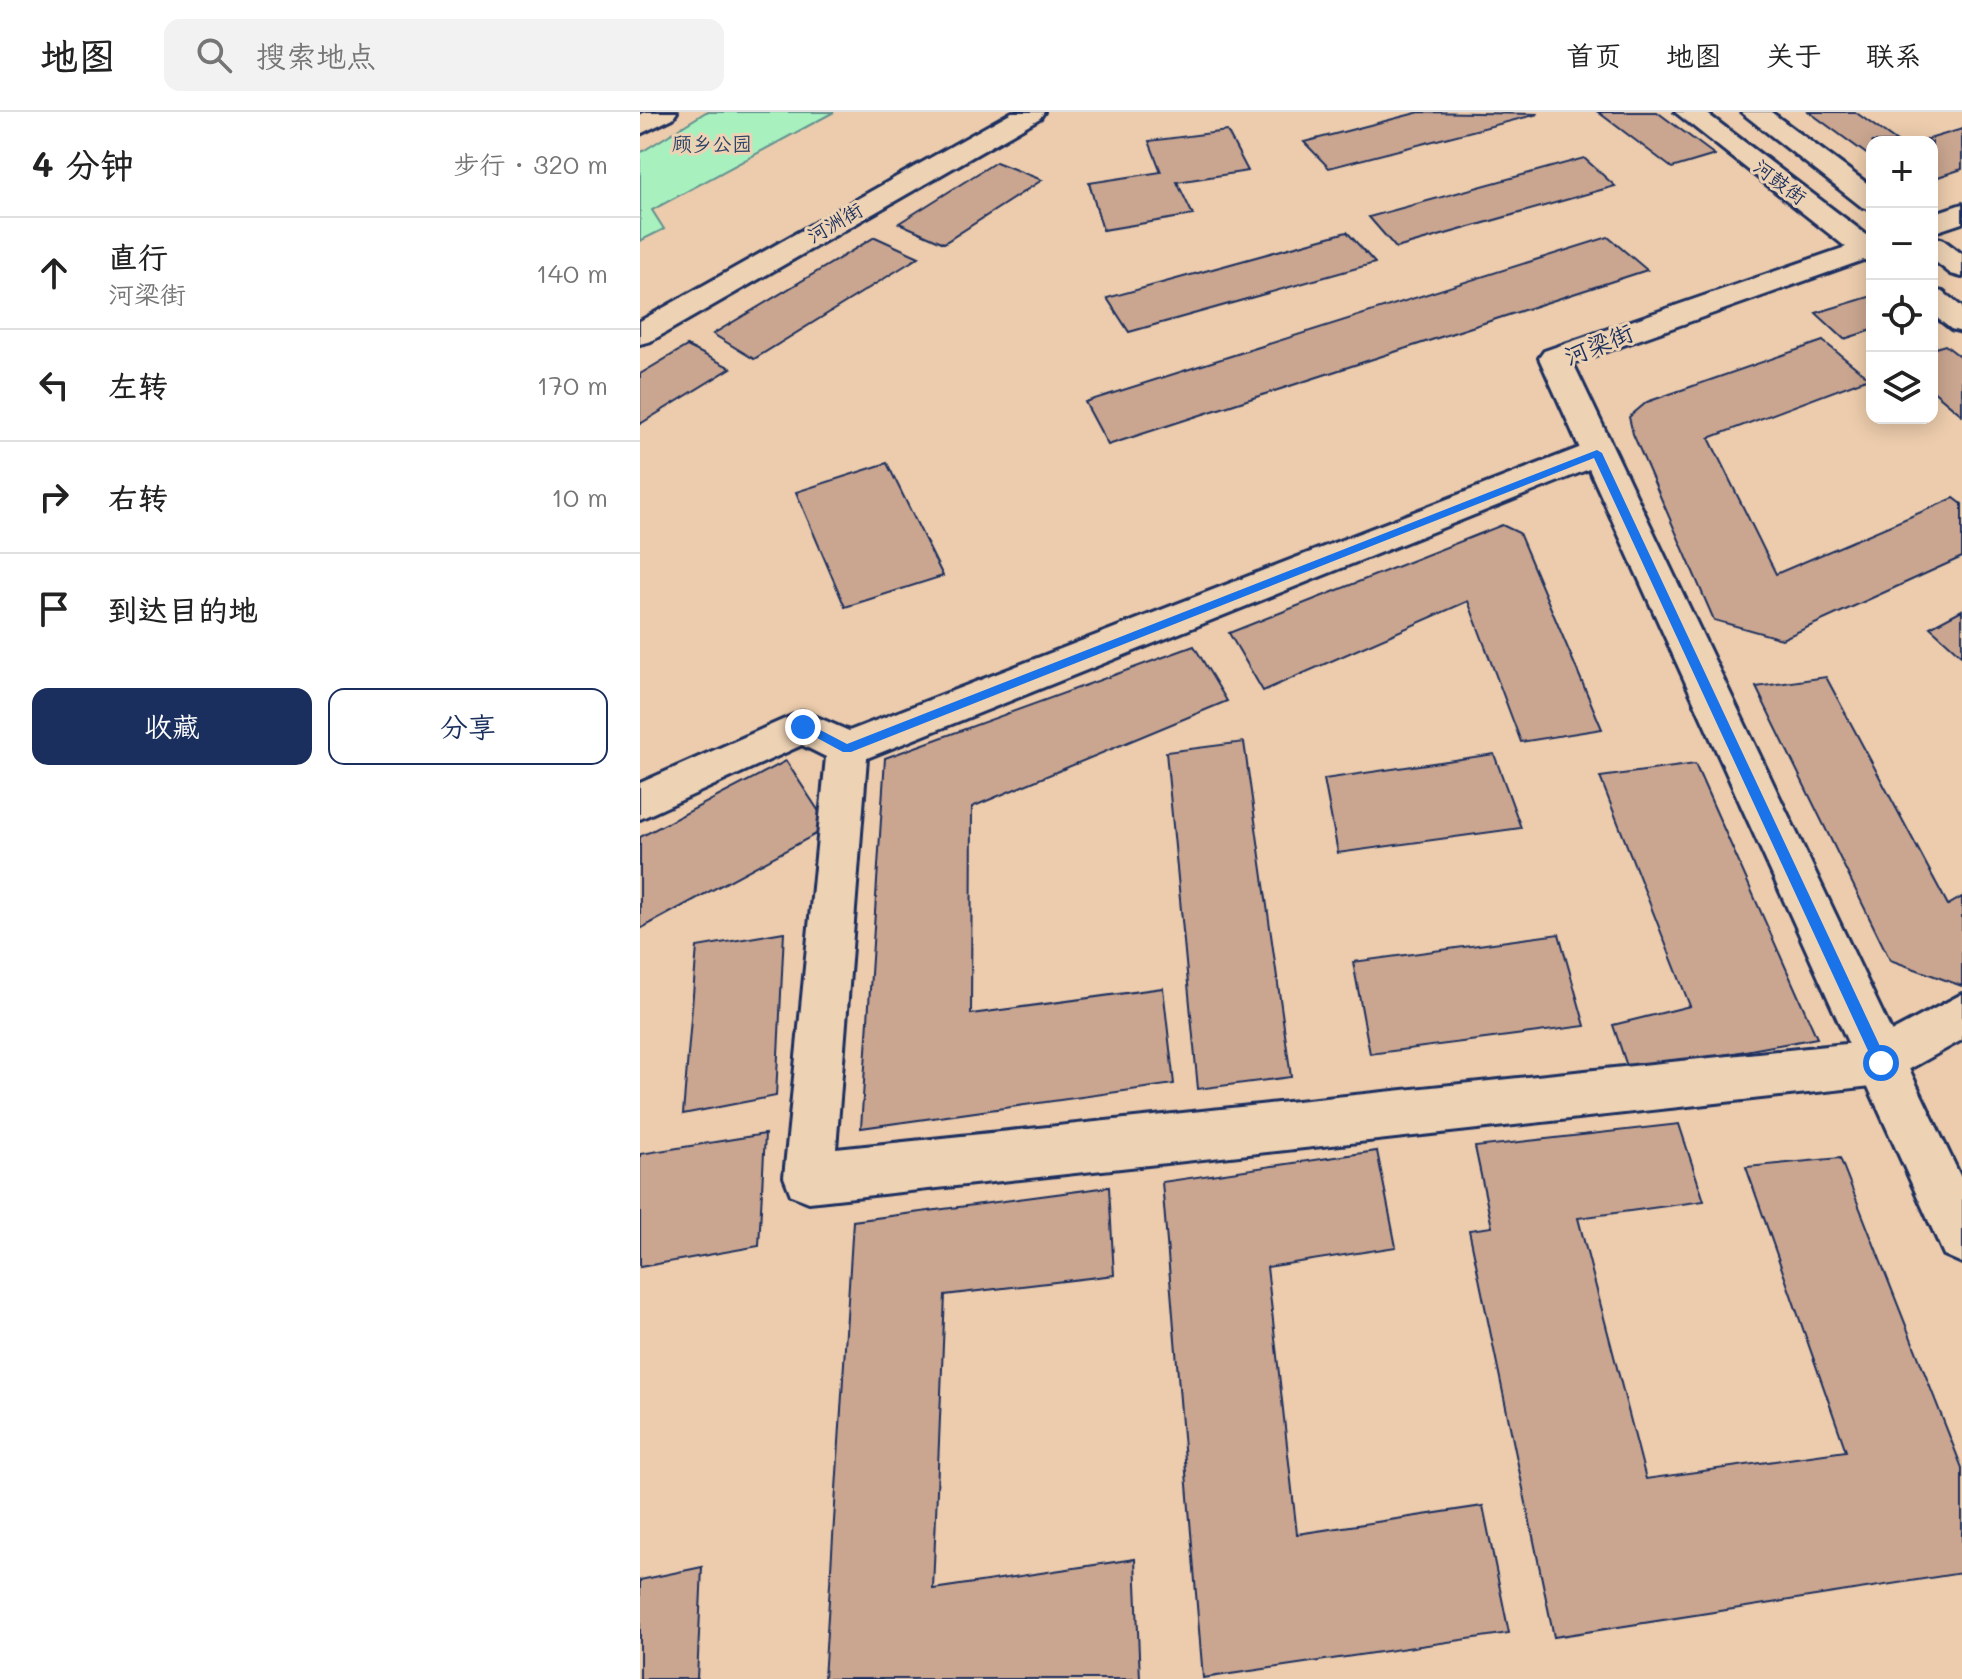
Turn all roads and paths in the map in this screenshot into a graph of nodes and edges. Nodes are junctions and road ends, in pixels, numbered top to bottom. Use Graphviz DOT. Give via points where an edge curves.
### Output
graph roads {
  1 [pos="664,112"];
  2 [pos="1031,112"];
  3 [pos="1688,112"];
  4 [pos="1725,112"];
  5 [pos="1754,112"];
  6 [pos="640,126"];
  7 [pos="1866,196"];
  8 [pos="1962,213"];
  9 [pos="1938,222"];
  10 [pos="1866,239"];
  11 [pos="1866,239"];
  12 [pos="1866,245"];
  13 [pos="1938,250"];
  14 [pos="1962,268"];
  15 [pos="1938,273"];
  16 [pos="1962,291"];
  17 [pos="1938,304"];
  18 [pos="1962,322"];
  19 [pos="640,334"];
  20 [pos="1597,453"];
  21 [pos="847,749"];
  22 [pos="640,802"];
  23 [pos="1962,1015"];
  24 [pos="1881,1063"];
  25 [pos="1962,1237"];
  1 -- 6 [label="main road"];
  2 -- 19 [label="main road, 河洲街"];
  3 -- 10 [label="main road, 河鼓街"];
  4 -- 11 [label="main road"];
  5 -- 7 [label="main road, 河鼓街"];
  8 -- 9 [label="main road"];
  12 -- 20 [label="main road, 河梁街" via="1555,358"];
  13 -- 14 [label="main road"];
  15 -- 16 [label="main road"];
  17 -- 18 [label="main road"];
  20 -- 21 [label="main road"];
  20 -- 24 [label="main road, 河梁街"];
  21 -- 22 [label="main road" via="803,727"];
  21 -- 24 [label="main road" via="809,1177"];
  23 -- 24 [label="main road"];
  24 -- 25 [label="main road, 河梁街"];
}
